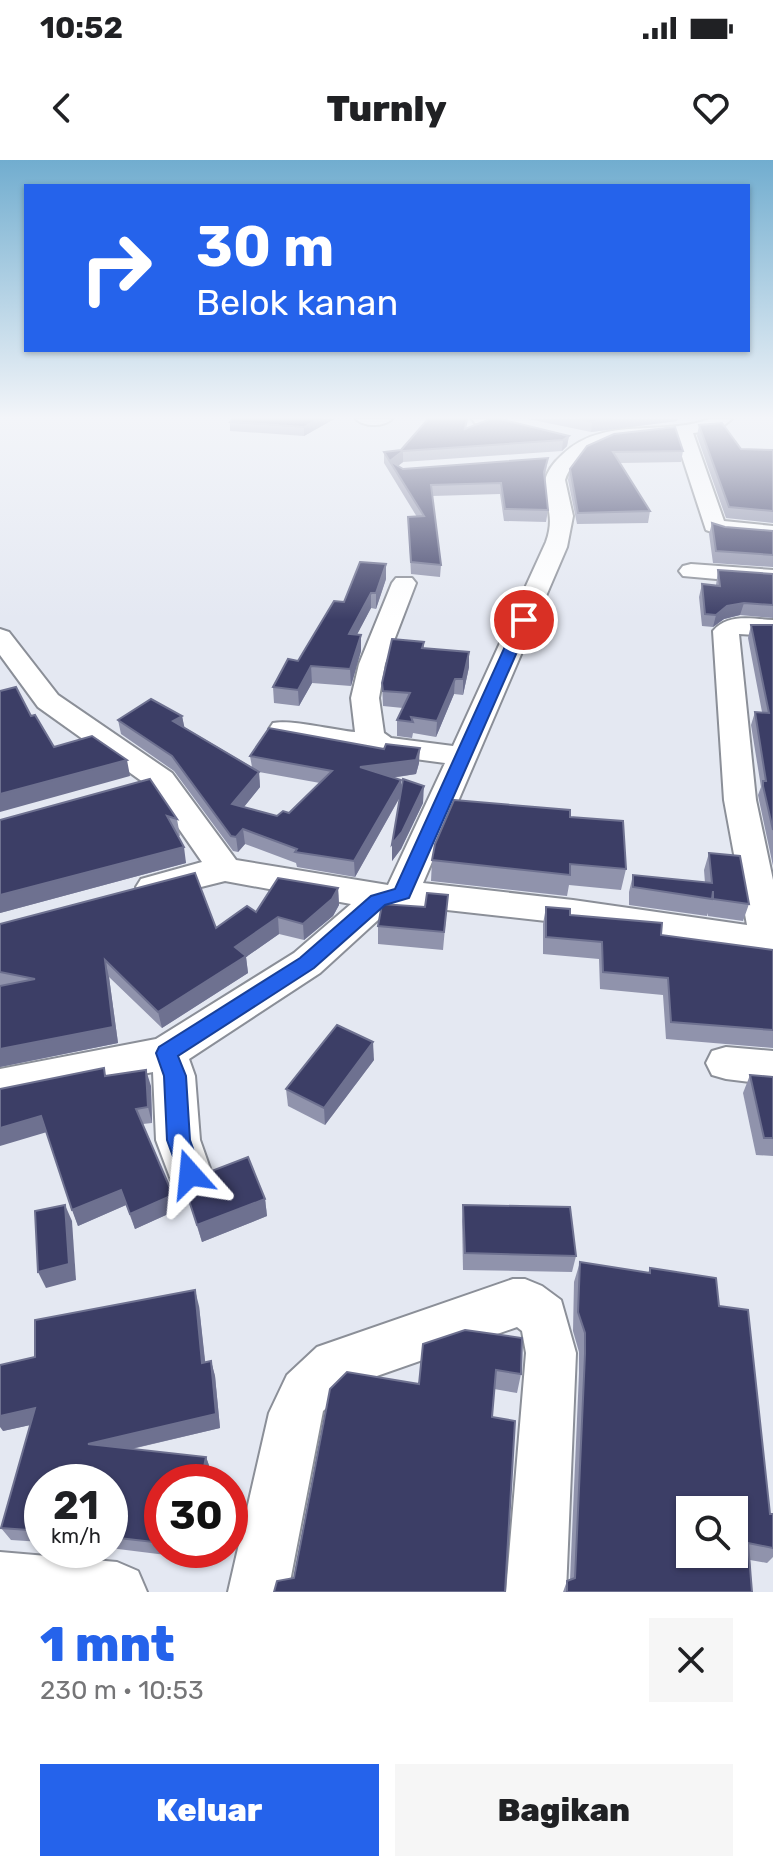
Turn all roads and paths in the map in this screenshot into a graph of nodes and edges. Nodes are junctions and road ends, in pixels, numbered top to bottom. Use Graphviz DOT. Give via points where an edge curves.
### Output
graph roads {
  1 [pos="556,486"];
  2 [pos="701,486"];
  3 [pos="773,533"];
  4 [pos="691,571"];
  5 [pos="773,577"];
  6 [pos="404,583"];
  7 [pos="773,628"];
  8 [pos="0,637"];
  9 [pos="283,729"];
  10 [pos="375,743"];
  11 [pos="462,756"];
  12 [pos="161,780"];
  13 [pos="119,792"];
  14 [pos="225,870"];
  15 [pos="392,895"];
  16 [pos="120,897"];
  17 [pos="770,941"];
  18 [pos="166,1053"];
  19 [pos="726,1063"];
  20 [pos="773,1068"];
  21 [pos="0,1086"];
  22 [pos="190,1174"];
  23 [pos="0,1581"];
  24 [pos="117,1592"];
  25 [pos="258,1592"];
  26 [pos="536,1592"];
  1 -- 11 [label="street" via="562,526"];
  2 -- 3 [label="street" via="714,525"];
  4 -- 5 [label="street"];
  6 -- 10 [label="street" via="372,664 365,698"];
  7 -- 17 [label="street" via="735,626 726,631 740,800"];
  8 -- 12 [label="street" via="48,701"];
  9 -- 10 [label="street"];
  10 -- 11 [label="street"];
  11 -- 15 [label="street"];
  12 -- 13 [label="street"];
  12 -- 14 [label="street"];
  14 -- 15 [label="street"];
  14 -- 16 [label="street"];
  15 -- 17 [label="street" via="573,912"];
  15 -- 18 [label="street" via="307,963"];
  18 -- 21 [label="street"];
  18 -- 22 [label="street" via="175,1076 178,1140"];
  19 -- 20 [label="street"];
  23 -- 24 [label="street"];
  25 -- 26 [label="street" via="295,1413 305,1393 335,1365 525,1303 544,1317 551,1353"];
}
